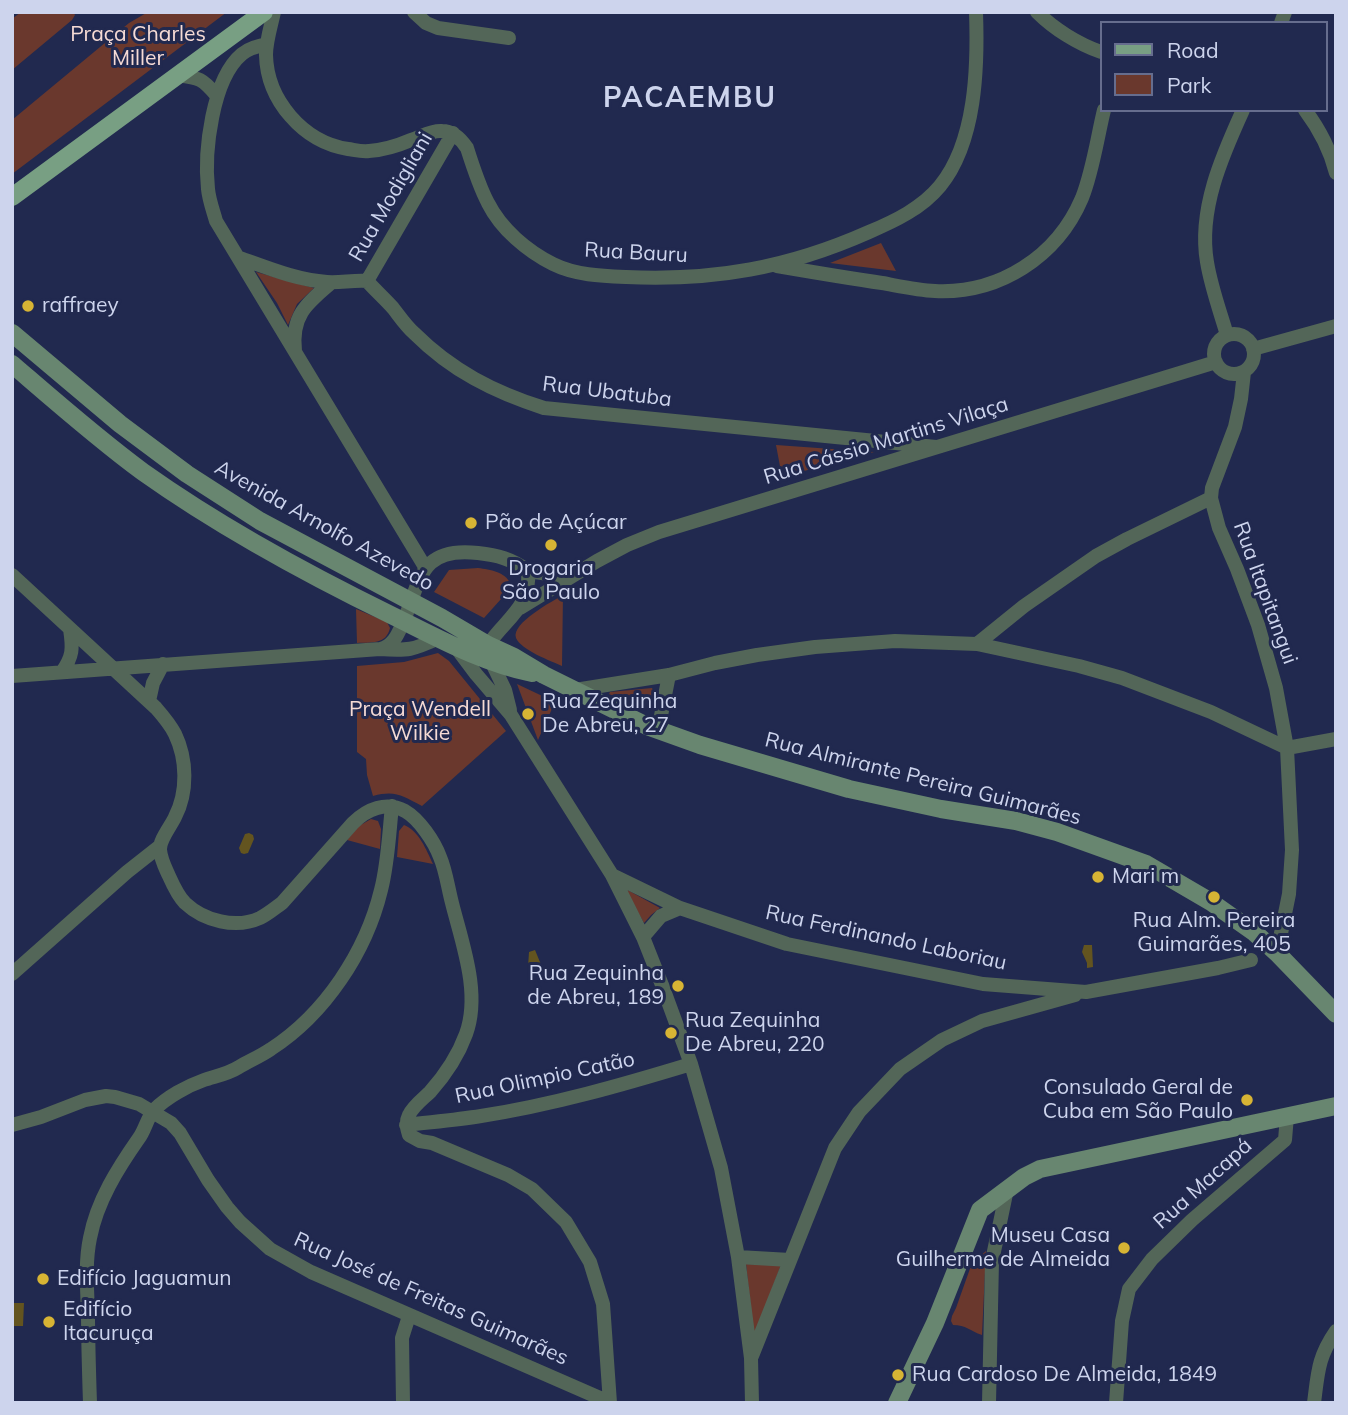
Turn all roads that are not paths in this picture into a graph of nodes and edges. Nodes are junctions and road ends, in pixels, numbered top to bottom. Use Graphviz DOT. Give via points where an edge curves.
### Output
graph roads {
  1 [pos="414,12"];
  2 [pos="976,12"];
  3 [pos="1037,12"];
  4 [pos="266,13"];
  5 [pos="509,38"];
  6 [pos="267,44"];
  7 [pos="1100,52"];
  8 [pos="177,75"];
  9 [pos="217,96"];
  10 [pos="1104,112"];
  11 [pos="1242,112"];
  12 [pos="1306,112"];
  13 [pos="453,133"];
  14 [pos="1336,173"];
  15 [pos="12,197"];
  16 [pos="240,258"];
  17 [pos="772,266"];
  18 [pos="366,281"];
  19 [pos="331,283"];
  20 [pos="1336,326"];
  21 [pos="12,333"];
  22 [pos="1227,335"];
  23 [pos="1253,349"];
  24 [pos="296,355"];
  25 [pos="1216,362"];
  26 [pos="12,364"];
  27 [pos="1244,372"];
  28 [pos="936,447"];
  29 [pos="1210,498"];
  30 [pos="425,567"];
  31 [pos="528,571"];
  32 [pos="576,574"];
  33 [pos="12,575"];
  34 [pos="412,602"];
  35 [pos="520,608"];
  36 [pos="403,621"];
  37 [pos="70,629"];
  38 [pos="439,638"];
  39 [pos="488,645"];
  40 [pos="977,645"];
  41 [pos="456,646"];
  42 [pos="380,649"];
  43 [pos="492,663"];
  44 [pos="163,664"];
  45 [pos="114,669"];
  46 [pos="62,672"];
  47 [pos="544,675"];
  48 [pos="669,675"];
  49 [pos="12,676"];
  50 [pos="575,690"];
  51 [pos="149,701"];
  52 [pos="511,715"];
  53 [pos="658,731"];
  54 [pos="1336,740"];
  55 [pos="1287,748"];
  56 [pos="392,806"];
  57 [pos="160,846"];
  58 [pos="611,875"];
  59 [pos="680,908"];
  60 [pos="643,937"];
  61 [pos="1278,953"];
  62 [pos="1251,960"];
  63 [pos="12,974"];
  64 [pos="1086,992"];
  65 [pos="1336,1014"];
  66 [pos="691,1064"];
  67 [pos="1336,1106"];
  68 [pos="153,1112"];
  69 [pos="1287,1116"];
  70 [pos="12,1125"];
  71 [pos="405,1125"];
  72 [pos="1007,1189"];
  73 [pos="738,1257"];
  74 [pos="790,1260"];
  75 [pos="409,1316"];
  76 [pos="1336,1331"];
  77 [pos="751,1358"];
  78 [pos="610,1402"];
  79 [pos="90,1403"];
  80 [pos="403,1403"];
  81 [pos="752,1403"];
  82 [pos="897,1403"];
  83 [pos="989,1403"];
  84 [pos="1116,1403"];
  85 [pos="1314,1403"];
  1 -- 5 [label="street" via="438,28"];
  2 -- 17 [label="street, Rua Bauru" via="975,79 967,130 941,186 887,224"];
  3 -- 7 [label="street" via="1066,35"];
  4 -- 6 [label="street"];
  4 -- 8 [label="main road"];
  6 -- 9 [label="street" via="236,60"];
  6 -- 13 [label="street" via="275,92 294,121 324,141 366,151 390,148 433,131"];
  8 -- 9 [label="street" via="198,78"];
  8 -- 15 [label="main road"];
  9 -- 16 [label="street" via="207,162 209,200 216,221"];
  10 -- 17 [label="street" via="1085,188 1071,220 1048,249 1009,276 978,288 935,291"];
  11 -- 22 [label="street" via="1215,178 1206,234 1206,259"];
  12 -- 14 [label="street" via="1321,132"];
  13 -- 17 [label="street, Rua Bauru" via="467,148 499,220 531,251 555,265 609,277 662,279"];
  13 -- 18 [label="street, Rua Modigliani"];
  16 -- 19 [label="street"];
  16 -- 24 [label="street"];
  18 -- 19 [label="street"];
  18 -- 28 [label="street, Rua Ubatuba" via="446,360 495,391 544,408"];
  19 -- 24 [label="street" via="302,311 295,327"];
  20 -- 23 [label="street"];
  21 -- 34 [label="main road, Avenida Arnolfo Azevedo" via="187,474 260,521"];
  22 -- 23 [label="street" via="1242,336"];
  22 -- 25 [label="street" via="1214,349"];
  23 -- 27 [label="street" via="1254,358"];
  24 -- 30 [label="street"];
  25 -- 27 [label="street" via="1230,374"];
  25 -- 28 [label="street, Rua Cássio Martins Vilaça"];
  26 -- 36 [label="main road" via="143,471 218,522"];
  27 -- 29 [label="street" via="1235,427"];
  28 -- 32 [label="street, Rua Cássio Martins Vilaça" via="659,532"];
  29 -- 40 [label="street" via="1096,556"];
  29 -- 55 [label="street, Rua Itapitangui" via="1258,625"];
  30 -- 31 [label="street" via="446,553 467,552 510,559"];
  30 -- 34 [label="street"];
  31 -- 32 [label="street"];
  31 -- 35 [label="street"];
  32 -- 35 [label="street, Rua Cássio Martins Vilaça"];
  33 -- 37 [label="street"];
  34 -- 36 [label="street"];
  34 -- 39 [label="main road, Avenida Arnolfo Azevedo"];
  35 -- 39 [label="street"];
  36 -- 38 [label="main road"];
  36 -- 42 [label="street" via="393,643"];
  37 -- 45 [label="street"];
  37 -- 46 [label="street" via="72,652"];
  38 -- 41 [label="main road"];
  38 -- 42 [label="street" via="415,649"];
  39 -- 43 [label="street"];
  39 -- 47 [label="main road, Rua Almirante Pereira Guimarães"];
  40 -- 48 [label="street" via="858,643 757,655"];
  40 -- 55 [label="street" via="1122,678"];
  41 -- 43 [label="main road"];
  41 -- 52 [label="street"];
  42 -- 44 [label="street"];
  43 -- 47 [label="main road, Rua Almirante Pereira Guimarães"];
  43 -- 52 [label="street"];
  44 -- 45 [label="street"];
  44 -- 51 [label="street"];
  45 -- 46 [label="street"];
  45 -- 51 [label="street"];
  46 -- 49 [label="street"];
  47 -- 50 [label="main road, Rua Almirante Pereira Guimarães"];
  48 -- 50 [label="street"];
  48 -- 53 [label="street"];
  50 -- 53 [label="main road, Rua Almirante Pereira Guimarães"];
  51 -- 57 [label="street" via="176,735 184,767 181,803"];
  52 -- 58 [label="street"];
  53 -- 61 [label="main road, Rua Almirante Pereira Guimarães" via="849,789 1016,821 1105,849 1146,864 1211,902"];
  54 -- 55 [label="street"];
  55 -- 61 [label="street, Rua Itapitangui" via="1291,872"];
  56 -- 57 [label="street" via="374,808 361,816 271,912 238,924 208,917 186,903 177,893"];
  56 -- 68 [label="street" via="381,891 361,945 342,978 303,1023 271,1049 229,1073 184,1089"];
  56 -- 71 [label="street" via="413,816 440,856 470,979 468,1031 449,1070 414,1107"];
  57 -- 63 [label="street"];
  58 -- 59 [label="street, Rua Ferdinando Laboriau"];
  58 -- 60 [label="street"];
  59 -- 60 [label="street" via="661,916"];
  59 -- 64 [label="street, Rua Ferdinando Laboriau" via="786,944 983,984"];
  60 -- 66 [label="street"];
  61 -- 65 [label="main road, Rua Almirante Pereira Guimarães"];
  62 -- 64 [label="street, Rua Ferdinando Laboriau"];
  64 -- 74 [label="street" via="982,1021 942,1040 900,1069 859,1112 835,1148"];
  66 -- 71 [label="street, Rua Olimpio Catão" via="615,1087 482,1116"];
  66 -- 73 [label="street" via="721,1168"];
  67 -- 69 [label="main road"];
  68 -- 70 [label="street, Rua José de Freitas Guimarães" via="106,1097"];
  68 -- 75 [label="street, Rua José de Freitas Guimarães" via="180,1133 227,1207 270,1249"];
  68 -- 79 [label="street" via="110,1184 90,1236 86,1265"];
  69 -- 72 [label="main road" via="1040,1169"];
  69 -- 84 [label="street, Rua Macapá" via="1284,1140 1192,1220 1129,1289"];
  71 -- 78 [label="street" via="409,1135 420,1141 532,1189 566,1222 590,1262 603,1304"];
  72 -- 82 [label="main road" via="980,1210"];
  72 -- 83 [label="street" via="992,1261"];
  73 -- 74 [label="street"];
  73 -- 77 [label="street"];
  74 -- 77 [label="street"];
  75 -- 78 [label="street, Rua José de Freitas Guimarães"];
  75 -- 80 [label="street" via="402,1338"];
  76 -- 85 [label="street" via="1319,1365"];
  77 -- 81 [label="street"];
}
